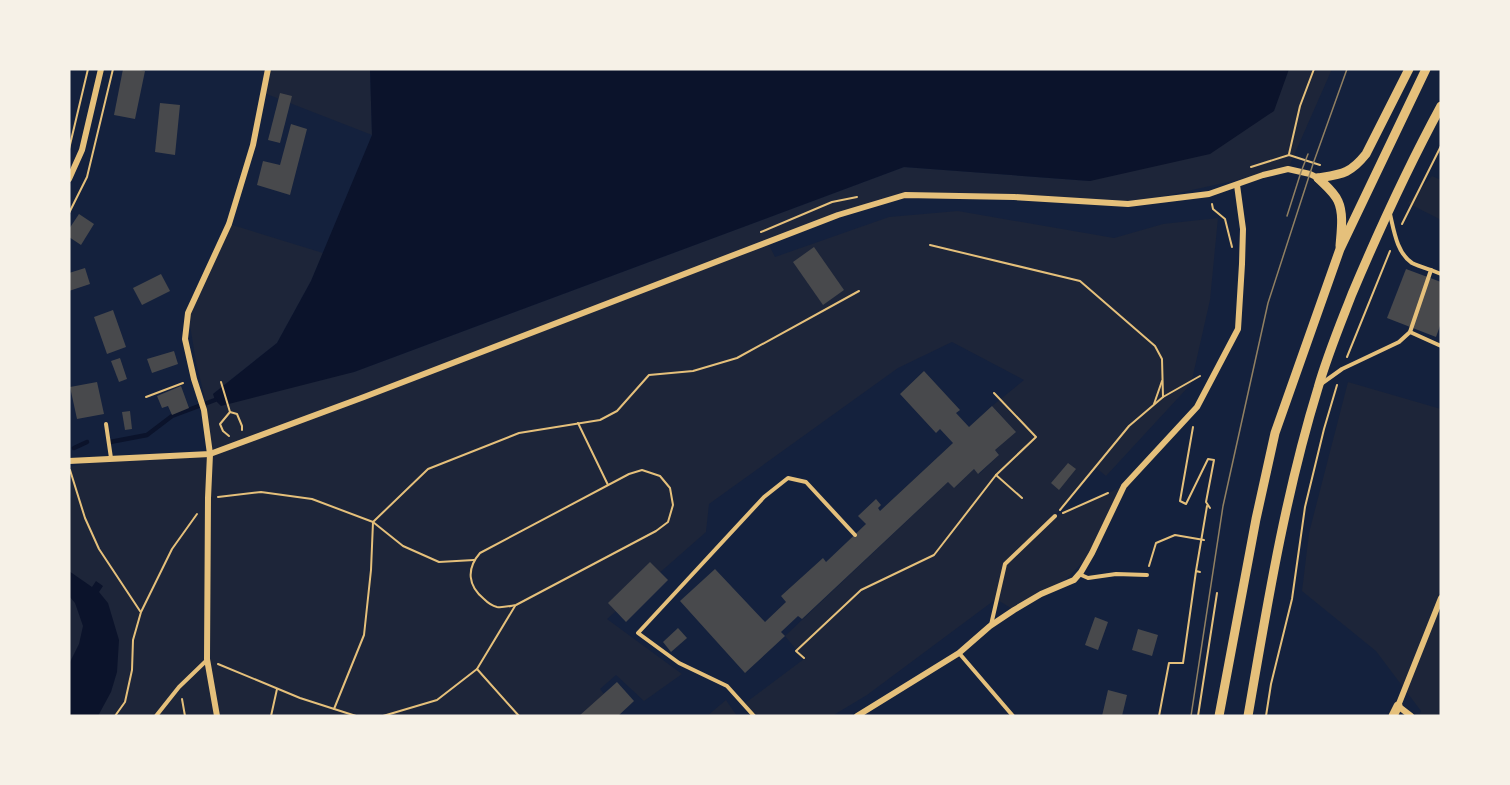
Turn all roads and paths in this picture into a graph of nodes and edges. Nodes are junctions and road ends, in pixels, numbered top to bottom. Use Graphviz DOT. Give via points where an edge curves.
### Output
graph roads {
  1 [pos="88,69"];
  2 [pos="101,69"];
  3 [pos="268,69"];
  4 [pos="1314,69"];
  5 [pos="1408,69"];
  6 [pos="1426,69"];
  7 [pos="1441,106"];
  8 [pos="1441,146"];
  9 [pos="69,148"];
  10 [pos="1289,155"];
  11 [pos="1321,165"];
  12 [pos="1250,167"];
  13 [pos="1288,169"];
  14 [pos="1318,178"];
  15 [pos="69,179"];
  16 [pos="1237,185"];
  17 [pos="1209,194"];
  18 [pos="866,195"];
  19 [pos="1389,209"];
  20 [pos="762,232"];
  21 [pos="1395,237"];
  22 [pos="930,245"];
  23 [pos="1340,249"];
  24 [pos="1233,253"];
  25 [pos="1431,270"];
  26 [pos="1441,274"];
  27 [pos="859,291"];
  28 [pos="1410,332"];
  29 [pos="1441,346"];
  30 [pos="1342,369"];
  31 [pos="1201,376"];
  32 [pos="194,379"];
  33 [pos="1163,379"];
  34 [pos="221,382"];
  35 [pos="1318,387"];
  36 [pos="994,393"];
  37 [pos="1163,397"];
  38 [pos="146,398"];
  39 [pos="1153,405"];
  40 [pos="230,412"];
  41 [pos="578,423"];
  42 [pos="106,424"];
  43 [pos="1193,428"];
  44 [pos="242,433"];
  45 [pos="234,440"];
  46 [pos="210,454"];
  47 [pos="111,458"];
  48 [pos="69,461"];
  49 [pos="69,468"];
  50 [pos="996,475"];
  51 [pos="608,485"];
  52 [pos="1124,486"];
  53 [pos="208,498"];
  54 [pos="1022,498"];
  55 [pos="1055,516"];
  56 [pos="373,522"];
  57 [pos="855,535"];
  58 [pos="1203,540"];
  59 [pos="474,560"];
  60 [pos="1079,574"];
  61 [pos="1147,575"];
  62 [pos="1216,593"];
  63 [pos="1441,598"];
  64 [pos="516,605"];
  65 [pos="141,612"];
  66 [pos="990,626"];
  67 [pos="959,653"];
  68 [pos="804,658"];
  69 [pos="207,659"];
  70 [pos="477,669"];
  71 [pos="179,687"];
  72 [pos="277,689"];
  73 [pos="1398,706"];
  74 [pos="334,709"];
  75 [pos="115,716"];
  76 [pos="156,716"];
  77 [pos="185,716"];
  78 [pos="217,716"];
  79 [pos="272,716"];
  80 [pos="356,716"];
  81 [pos="383,716"];
  82 [pos="519,716"];
  83 [pos="754,716"];
  84 [pos="857,716"];
  85 [pos="1013,716"];
  86 [pos="1159,716"];
  87 [pos="1196,716"];
  88 [pos="1219,716"];
  89 [pos="1248,716"];
  90 [pos="1266,716"];
  91 [pos="1393,716"];
  92 [pos="1411,716"];
  1 -- 9 [label="path"];
  2 -- 15 [label="street" via="82,150"];
  3 -- 32 [label="street" via="253,145 229,224 188,313 185,339"];
  4 -- 10 [label="path" via="1300,106"];
  5 -- 14 [label="street" via="1357,165 1345,173"];
  6 -- 23 [label="street"];
  7 -- 19 [label="street"];
  8 -- 21 [label="path"];
  10 -- 11 [label="path"];
  10 -- 12 [label="path"];
  10 -- 13 [label="path"];
  13 -- 14 [label="street"];
  13 -- 16 [label="street"];
  14 -- 23 [label="street" via="1338,200"];
  16 -- 17 [label="street"];
  16 -- 52 [label="street" via="1243,229 1238,328 1197,407"];
  17 -- 24 [label="path" via="1213,209 1225,219"];
  17 -- 46 [label="street" via="1128,204 905,195 838,215"];
  18 -- 20 [label="path" via="832,202"];
  19 -- 21 [label="lane"];
  19 -- 35 [label="street"];
  21 -- 25 [label="lane" via="1411,262"];
  21 -- 30 [label="path"];
  22 -- 33 [label="path" via="1080,281 1155,346 1162,359"];
  23 -- 88 [label="street" via="1275,433"];
  25 -- 26 [label="lane"];
  25 -- 28 [label="lane"];
  27 -- 41 [label="path" via="736,358 693,371 649,375 617,411 600,420"];
  28 -- 29 [label="lane"];
  28 -- 30 [label="lane" via="1399,342"];
  30 -- 35 [label="lane"];
  30 -- 90 [label="path" via="1305,507 1292,600"];
  31 -- 37 [label="path"];
  32 -- 38 [label="path"];
  32 -- 46 [label="street" via="204,410"];
  33 -- 37 [label="path"];
  33 -- 39 [label="path"];
  34 -- 40 [label="path"];
  35 -- 89 [label="street" via="1287,507"];
  36 -- 50 [label="path" via="1036,438"];
  37 -- 39 [label="path"];
  39 -- 55 [label="path" via="1129,426"];
  40 -- 44 [label="path" via="237,414"];
  40 -- 45 [label="path" via="220,424"];
  41 -- 51 [label="path"];
  41 -- 56 [label="path" via="519,433 429,469"];
  42 -- 47 [label="lane"];
  43 -- 58 [label="path" via="1180,501 1186,504 1208,459 1214,460"];
  46 -- 47 [label="street"];
  46 -- 53 [label="street"];
  47 -- 48 [label="street"];
  49 -- 65 [label="path" via="99,549"];
  50 -- 54 [label="path"];
  50 -- 68 [label="path" via="934,555 861,590 796,651"];
  51 -- 59 [label="path" via="480,553"];
  51 -- 64 [label="path" via="642,470 660,476 670,488 673,505 668,522"];
  52 -- 55 [label="path"];
  52 -- 60 [label="street"];
  53 -- 56 [label="path" via="261,492 312,499"];
  53 -- 65 [label="path" via="172,549"];
  53 -- 69 [label="street"];
  55 -- 66 [label="lane" via="1005,564"];
  56 -- 59 [label="path" via="403,546 440,562"];
  56 -- 74 [label="path" via="364,635"];
  57 -- 83 [label="lane" via="806,482 788,478 764,498 638,633 679,663 727,686"];
  58 -- 61 [label="path" via="1175,535 1156,543"];
  58 -- 86 [label="path" via="1183,663 1169,663"];
  59 -- 64 [label="path" via="470,574 474,590 497,607"];
  60 -- 61 [label="lane" via="1088,578"];
  60 -- 66 [label="street"];
  62 -- 87 [label="path"];
  63 -- 73 [label="street"];
  64 -- 70 [label="path"];
  65 -- 75 [label="path" via="125,702"];
  66 -- 67 [label="street"];
  67 -- 84 [label="street"];
  67 -- 85 [label="lane"];
  69 -- 71 [label="lane"];
  69 -- 72 [label="path"];
  69 -- 78 [label="street"];
  70 -- 81 [label="path" via="437,700"];
  70 -- 82 [label="path"];
  71 -- 76 [label="lane"];
  71 -- 77 [label="path"];
  72 -- 74 [label="path"];
  72 -- 79 [label="path"];
  73 -- 91 [label="street"];
  73 -- 92 [label="street"];
  74 -- 80 [label="path"];
}
